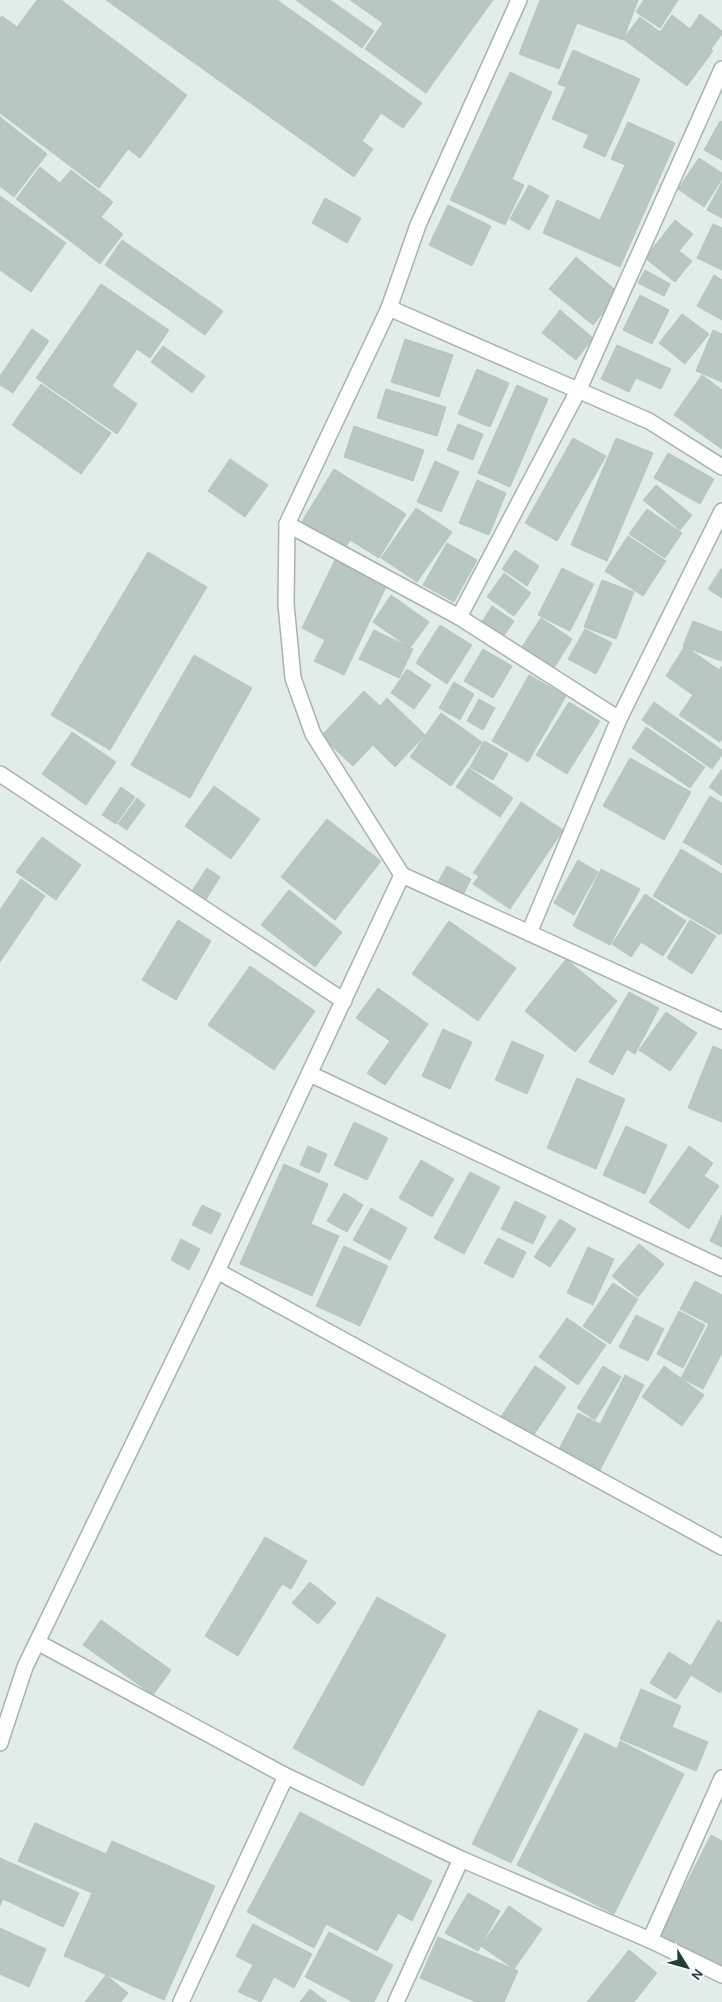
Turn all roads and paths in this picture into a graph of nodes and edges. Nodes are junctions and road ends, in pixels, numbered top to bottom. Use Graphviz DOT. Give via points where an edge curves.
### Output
graph roads {
  1 [pos="519,0"];
  2 [pos="722,69"];
  3 [pos="389,308"];
  4 [pos="579,389"];
  5 [pos="722,467"];
  6 [pos="722,511"];
  7 [pos="286,524"];
  8 [pos="459,618"];
  9 [pos="619,719"];
  10 [pos="0,774"];
  11 [pos="402,875"];
  12 [pos="530,932"];
  13 [pos="344,1001"];
  14 [pos="721,1019"];
  15 [pos="310,1074"];
  16 [pos="722,1268"];
  17 [pos="217,1271"];
  18 [pos="722,1546"];
  19 [pos="37,1642"];
  20 [pos="0,1743"];
  21 [pos="286,1776"];
  22 [pos="722,1778"];
  23 [pos="461,1859"];
  24 [pos="650,1940"];
  25 [pos="722,1975"];
  26 [pos="181,2002"];
  27 [pos="396,2002"];
  1 -- 3 [label="street" via="418,225"];
  2 -- 4 [label="street"];
  3 -- 4 [label="street"];
  3 -- 7 [label="street"];
  4 -- 5 [label="street" via="649,421"];
  4 -- 8 [label="street"];
  6 -- 9 [label="street"];
  7 -- 8 [label="street"];
  7 -- 11 [label="street" via="286,604 293,678 313,734"];
  8 -- 9 [label="street"];
  9 -- 12 [label="street"];
  10 -- 13 [label="street"];
  11 -- 12 [label="street"];
  11 -- 13 [label="street"];
  12 -- 14 [label="street"];
  13 -- 15 [label="street"];
  15 -- 16 [label="street"];
  15 -- 17 [label="street"];
  17 -- 18 [label="street"];
  17 -- 19 [label="street"];
  19 -- 20 [label="street" via="25,1667"];
  19 -- 21 [label="street"];
  21 -- 23 [label="street"];
  21 -- 26 [label="street"];
  22 -- 24 [label="street"];
  23 -- 24 [label="street"];
  23 -- 27 [label="street"];
  24 -- 25 [label="street"];
}
